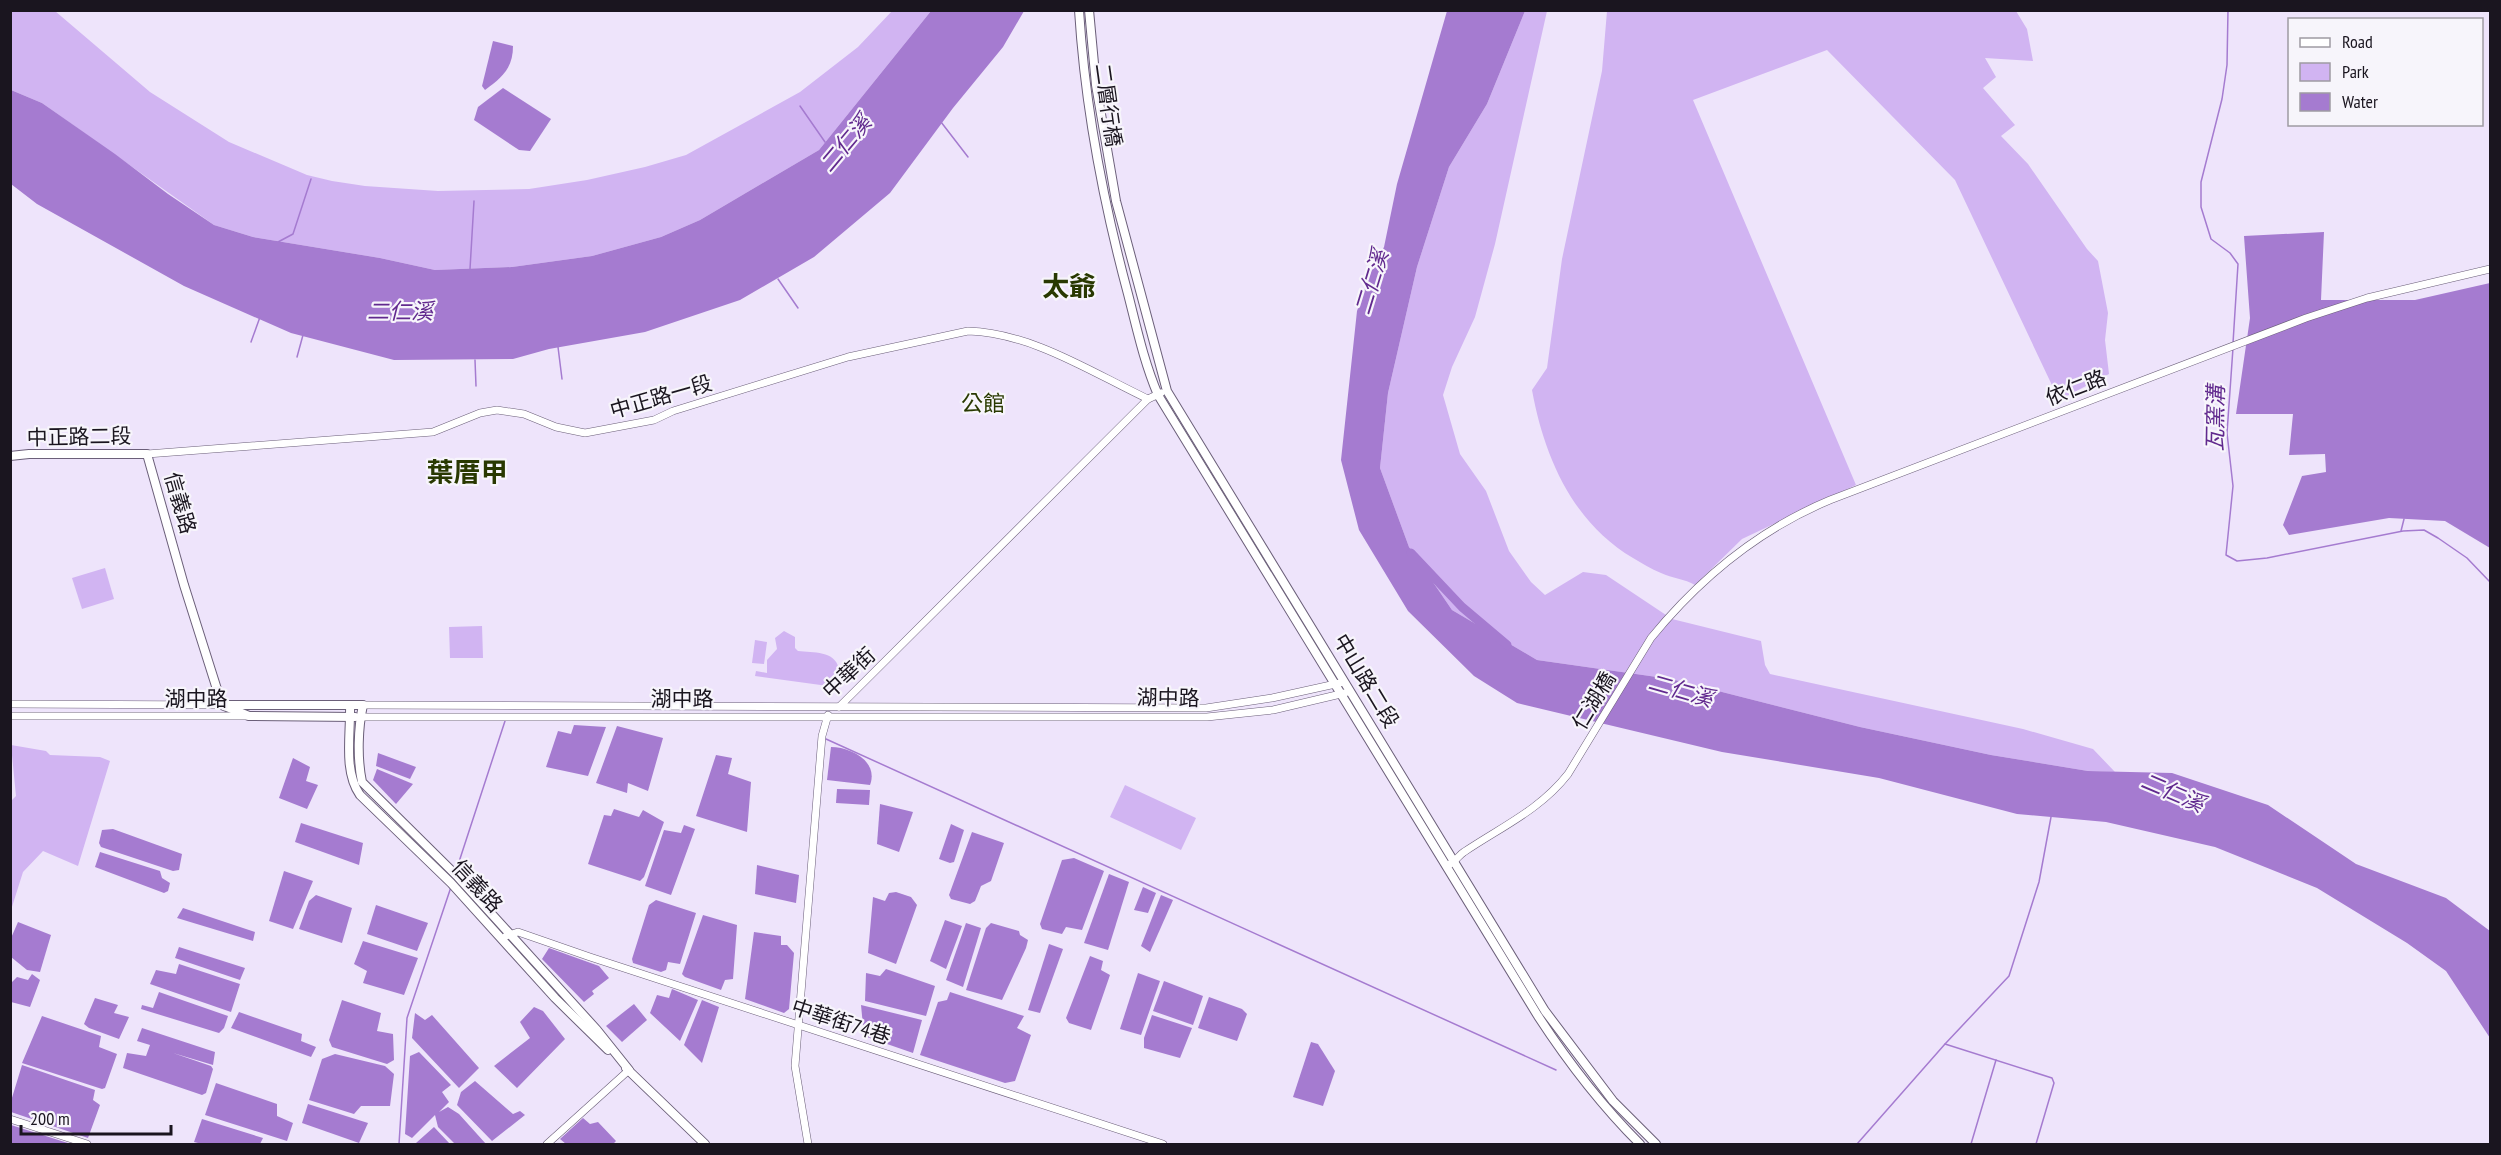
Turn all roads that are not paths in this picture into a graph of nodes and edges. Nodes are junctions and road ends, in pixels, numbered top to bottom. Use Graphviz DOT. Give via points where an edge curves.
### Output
graph roads {
  1 [pos="1079,10"];
  2 [pos="1089,10"];
  3 [pos="1116,201"];
  4 [pos="1106,205"];
  5 [pos="2490,269"];
  6 [pos="1167,391"];
  7 [pos="1158,395"];
  8 [pos="1148,399"];
  9 [pos="147,454"];
  10 [pos="10,456"];
  11 [pos="1696,588"];
  12 [pos="1345,681"];
  13 [pos="1336,685"];
  14 [pos="1350,691"];
  15 [pos="1341,695"];
  16 [pos="10,704"];
  17 [pos="222,705"];
  18 [pos="350,705"];
  19 [pos="363,705"];
  20 [pos="840,706"];
  21 [pos="10,716"];
  22 [pos="249,716"];
  23 [pos="826,716"];
  24 [pos="350,717"];
  25 [pos="360,717"];
  26 [pos="1455,861"];
  27 [pos="1446,867"];
  28 [pos="510,934"];
  29 [pos="501,939"];
  30 [pos="799,1026"];
  31 [pos="629,1070"];
  32 [pos="10,1119"];
  33 [pos="87,1144"];
  34 [pos="547,1144"];
  35 [pos="705,1144"];
  36 [pos="808,1144"];
  37 [pos="1163,1144"];
  38 [pos="1640,1144"];
  39 [pos="1656,1144"];
  1 -- 4 [label="main road, 二層行橋" via="1086,92"];
  2 -- 3 [label="main road, 二層行橋" via="1096,85"];
  3 -- 6 [label="main road, 中山路二段"];
  4 -- 7 [label="main road, 中山路二段" via="1136,330"];
  5 -- 11 [label="street, 依仁路" via="2343,305 1817,506 1758,538"];
  6 -- 7 [label="street"];
  6 -- 12 [label="main road, 中山路二段"];
  7 -- 8 [label="street"];
  7 -- 13 [label="main road, 中山路二段"];
  8 -- 9 [label="street, 中正路一段" via="1016,338 968,331 848,357 654,420 597,432 576,432 524,414 496,410 433,432"];
  8 -- 20 [label="street, 中華街"];
  9 -- 10 [label="main road, 中正路二段"];
  9 -- 17 [label="main road, 信義路"];
  11 -- 26 [label="street, 仁湖橋" via="1651,638 1568,774 1545,800"];
  12 -- 13 [label="street, 湖中路"];
  12 -- 14 [label="main road, 中山路二段"];
  13 -- 15 [label="main road, 中山路二段"];
  13 -- 20 [label="street, 湖中路" via="1206,708"];
  14 -- 15 [label="street, 湖中路"];
  14 -- 26 [label="main road, 中山路二段"];
  15 -- 23 [label="street, 湖中路" via="1274,710 1207,717"];
  15 -- 27 [label="main road, 中山路二段"];
  16 -- 17 [label="street, 湖中路"];
  17 -- 18 [label="main road, 湖中路"];
  17 -- 22 [label="main road"];
  18 -- 19 [label="main road, 湖中路"];
  18 -- 24 [label="main road, 信義路"];
  19 -- 20 [label="street, 湖中路"];
  19 -- 25 [label="main road"];
  20 -- 23 [label="street, 中華街"];
  21 -- 22 [label="street, 湖中路"];
  22 -- 24 [label="main road, 湖中路"];
  23 -- 25 [label="street, 湖中路"];
  23 -- 30 [label="street, 中華街"];
  24 -- 25 [label="main road, 湖中路"];
  24 -- 29 [label="main road, 信義路" via="351,773 356,789"];
  25 -- 28 [label="main road, 信義路" via="360,775 366,788 459,877"];
  26 -- 27 [label="street, 仁湖橋"];
  26 -- 39 [label="main road, 中山路二段" via="1572,1049 1613,1101"];
  27 -- 38 [label="main road, 中山路二段" via="1562,1051"];
  28 -- 29 [label="street"];
  28 -- 30 [label="street, 中華街74巷" via="518,932"];
  28 -- 31 [label="main road, 信義路"];
  29 -- 31 [label="main road, 信義路"];
  30 -- 36 [label="street, 中華街" via="796,1076"];
  30 -- 37 [label="street, 中華街74巷"];
  31 -- 34 [label="street"];
  31 -- 35 [label="main road, 信義路"];
  32 -- 33 [label="street"];
}
